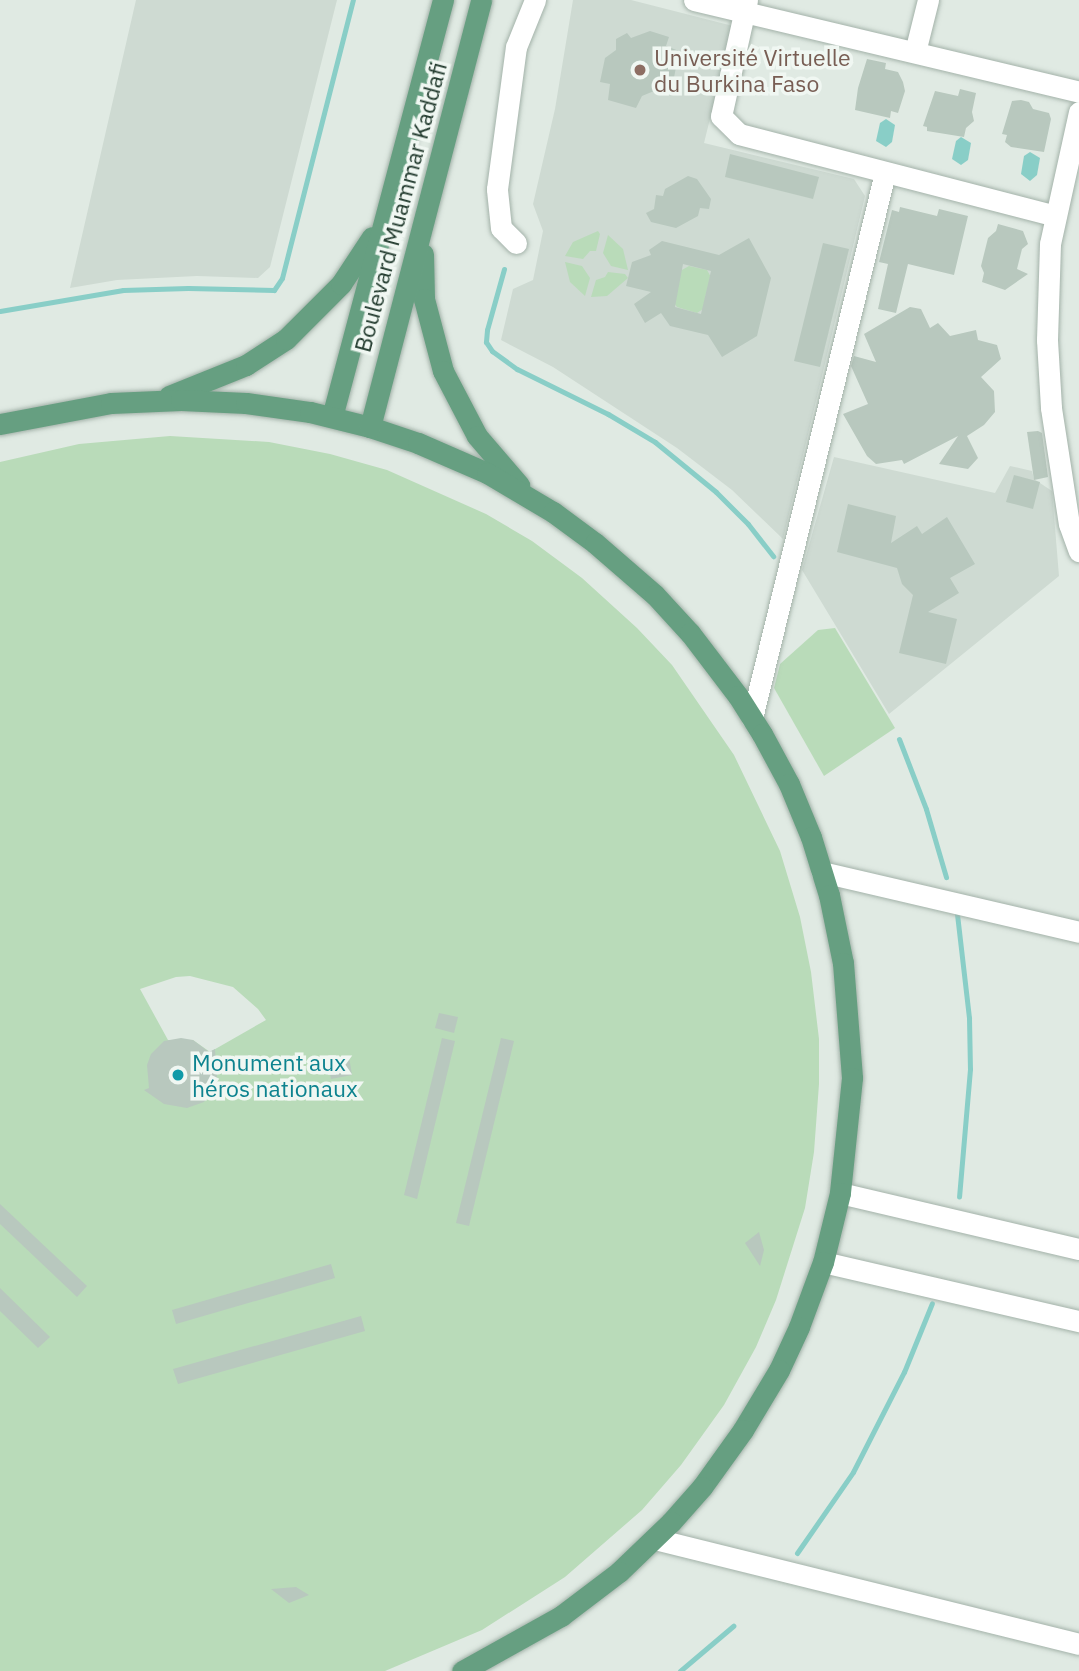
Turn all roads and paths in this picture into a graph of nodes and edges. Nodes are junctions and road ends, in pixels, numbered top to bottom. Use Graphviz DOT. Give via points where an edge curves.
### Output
graph roads {
  1 [pos="443,0"];
  2 [pos="481,0"];
  3 [pos="535,0"];
  4 [pos="694,0"];
  5 [pos="928,0"];
  6 [pos="746,5"];
  7 [pos="915,52"];
  8 [pos="1079,92"];
  9 [pos="1079,112"];
  10 [pos="885,173"];
  11 [pos="388,207"];
  12 [pos="426,210"];
  13 [pos="1056,216"];
  14 [pos="516,243"];
  15 [pos="160,400"];
  16 [pos="332,417"];
  17 [pos="0,425"];
  18 [pos="370,427"];
  19 [pos="530,498"];
  20 [pos="1079,551"];
  21 [pos="752,718"];
  22 [pos="822,872"];
  23 [pos="1079,932"];
  24 [pos="840,1193"];
  25 [pos="1079,1250"];
  26 [pos="823,1262"];
  27 [pos="1079,1321"];
  28 [pos="655,1539"];
  29 [pos="1079,1644"];
  30 [pos="462,1671"];
  1 -- 11 [label="main road, Boulevard Muammar Kaddafi"];
  2 -- 12 [label="main road, Boulevard Muammar Kaddafi"];
  3 -- 14 [label="street" via="516,47 496,189 501,228"];
  4 -- 6 [label="street"];
  5 -- 7 [label="street"];
  6 -- 7 [label="street"];
  6 -- 10 [label="street" via="721,116 725,123 748,138"];
  7 -- 8 [label="street"];
  9 -- 13 [label="street"];
  10 -- 13 [label="street"];
  10 -- 21 [label="street"];
  11 -- 15 [label="main road" via="358,262 286,339 246,365"];
  11 -- 16 [label="main road, Boulevard Muammar Kaddafi"];
  12 -- 18 [label="main road, Boulevard Muammar Kaddafi"];
  12 -- 19 [label="main road" via="424,299 438,358 477,436"];
  13 -- 20 [label="street" via="1048,296 1051,408 1069,524"];
  15 -- 16 [label="main road" via="246,403"];
  15 -- 17 [label="main road" via="88,406"];
  16 -- 18 [label="main road"];
  18 -- 19 [label="main road" via="452,457"];
  19 -- 21 [label="main road" via="595,543 654,595 707,654"];
  21 -- 22 [label="main road" via="789,784"];
  22 -- 23 [label="street"];
  22 -- 24 [label="main road" via="839,940 851,1032 851,1101"];
  24 -- 25 [label="street"];
  24 -- 26 [label="main road"];
  26 -- 27 [label="street"];
  26 -- 28 [label="main road" via="799,1328 756,1411 702,1487"];
  28 -- 29 [label="street"];
  28 -- 30 [label="main road" via="561,1616"];
}
